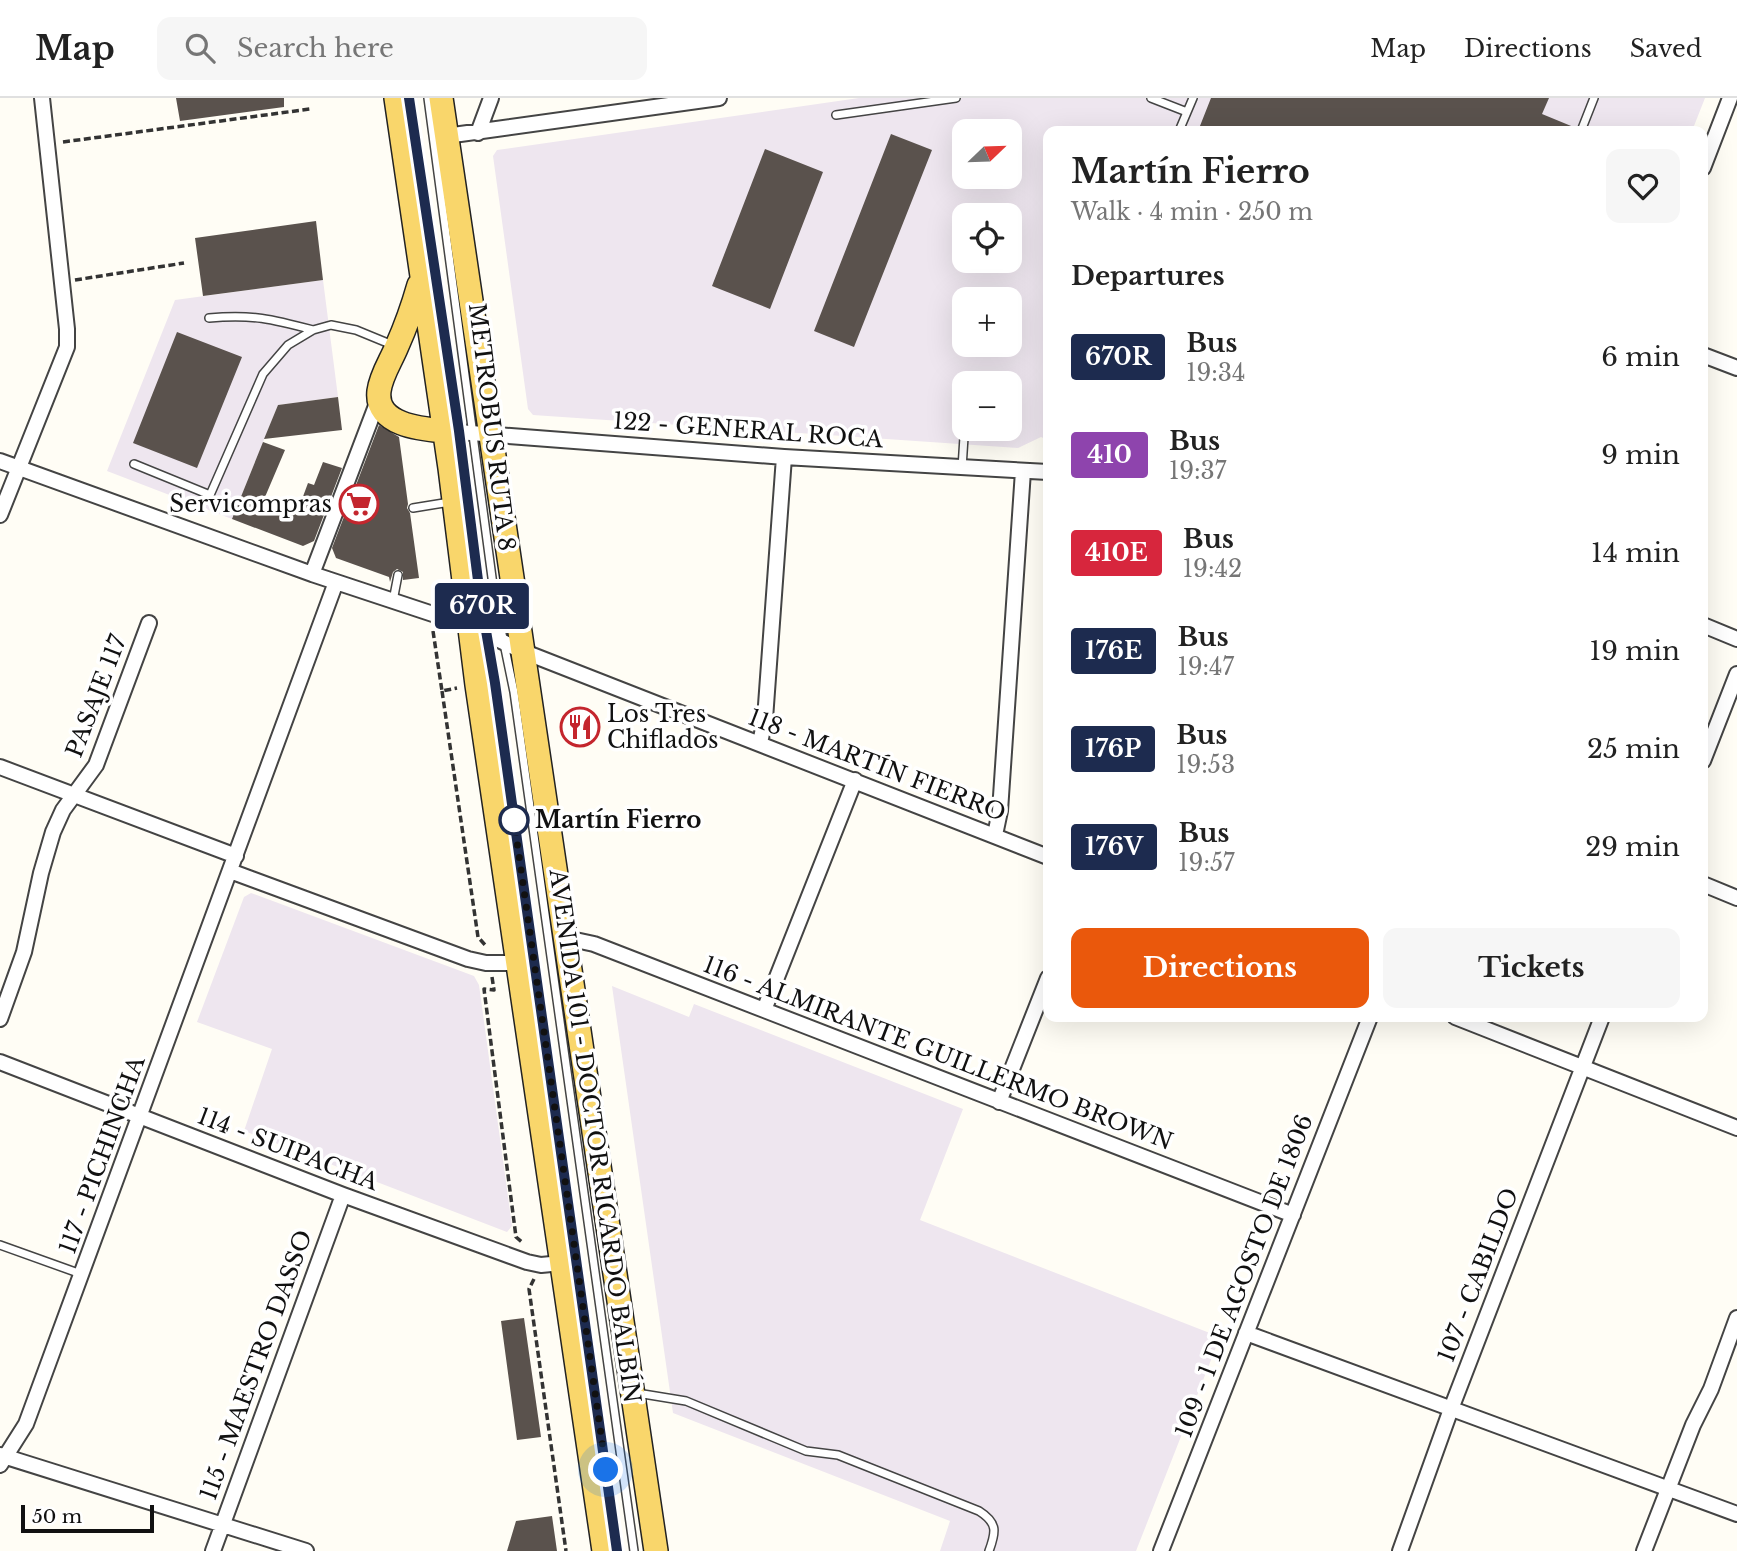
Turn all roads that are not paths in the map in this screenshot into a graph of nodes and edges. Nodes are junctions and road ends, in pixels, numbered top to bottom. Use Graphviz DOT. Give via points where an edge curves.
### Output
graph roads {
  1 [pos="42,98"];
  2 [pos="396,98"];
  3 [pos="409,98"];
  4 [pos="428,98"];
  5 [pos="441,98"];
  6 [pos="491,98"];
  7 [pos="956,98"];
  8 [pos="1151,98"];
  9 [pos="1192,98"];
  10 [pos="1594,98"];
  11 [pos="1730,98"];
  12 [pos="710,99"];
  13 [pos="1187,112"];
  14 [pos="836,115"];
  15 [pos="1181,126"];
  16 [pos="1583,126"];
  17 [pos="478,133"];
  18 [pos="446,136"];
  19 [pos="1708,155"];
  20 [pos="421,279"];
  21 [pos="209,318"];
  22 [pos="313,330"];
  23 [pos="397,346"];
  24 [pos="1708,357"];
  25 [pos="1737,368"];
  26 [pos="379,398"];
  27 [pos="467,432"];
  28 [pos="964,441"];
  29 [pos="784,457"];
  30 [pos="0,461"];
  31 [pos="134,464"];
  32 [pos="18,468"];
  33 [pos="961,468"];
  34 [pos="1023,471"];
  35 [pos="1043,472"];
  36 [pos="454,501"];
  37 [pos="413,509"];
  38 [pos="0,515"];
  39 [pos="312,574"];
  40 [pos="398,575"];
  41 [pos="336,582"];
  42 [pos="393,601"];
  43 [pos="149,623"];
  44 [pos="1708,627"];
  45 [pos="478,630"];
  46 [pos="1737,639"];
  47 [pos="513,647"];
  48 [pos="1737,674"];
  49 [pos="760,743"];
  50 [pos="1708,748"];
  51 [pos="0,767"];
  52 [pos="855,780"];
  53 [pos="76,795"];
  54 [pos="995,835"];
  55 [pos="1043,855"];
  56 [pos="236,856"];
  57 [pos="230,871"];
  58 [pos="1708,886"];
  59 [pos="1737,898"];
  60 [pos="566,938"];
  61 [pos="517,963"];
  62 [pos="1043,991"];
  63 [pos="764,1010"];
  64 [pos="0,1019"];
  65 [pos="1368,1022"];
  66 [pos="1467,1022"];
  67 [pos="1600,1022"];
  68 [pos="0,1062"];
  69 [pos="1582,1068"];
  70 [pos="999,1102"];
  71 [pos="141,1116"];
  72 [pos="1737,1128"];
  73 [pos="343,1195"];
  74 [pos="1293,1215"];
  75 [pos="0,1245"];
  76 [pos="562,1263"];
  77 [pos="82,1274"];
  78 [pos="1737,1318"];
  79 [pos="1246,1333"];
  80 [pos="633,1392"];
  81 [pos="1451,1409"];
  82 [pos="2,1459"];
  83 [pos="1668,1489"];
  84 [pos="1737,1514"];
  85 [pos="222,1525"];
  86 [pos="213,1551"];
  87 [pos="306,1551"];
  88 [pos="604,1551"];
  89 [pos="617,1551"];
  90 [pos="634,1551"];
  91 [pos="656,1551"];
  92 [pos="989,1551"];
  93 [pos="1161,1551"];
  94 [pos="1400,1551"];
  95 [pos="1644,1551"];
  1 -- 32 [label="street" via="67,347"];
  2 -- 20 [label="main road, AVENIDA 101 - DOCTOR RICARDO BALBÍN"];
  3 -- 27 [label="lane, METROBUS RUTA 8"];
  4 -- 27 [label="lane, METROBUS RUTA 8"];
  5 -- 18 [label="main road, AVENIDA 101 - DOCTOR RICARDO BALBÍN"];
  6 -- 17 [label="street"];
  7 -- 14 [label="lane"];
  8 -- 13 [label="lane"];
  9 -- 13 [label="lane"];
  10 -- 16 [label="lane"];
  11 -- 19 [label="street"];
  12 -- 17 [label="street"];
  13 -- 15 [label="lane"];
  17 -- 18 [label="street"];
  18 -- 27 [label="main road, AVENIDA 101 - DOCTOR RICARDO BALBÍN"];
  20 -- 23 [label="main road"];
  20 -- 27 [label="main road, AVENIDA 101 - DOCTOR RICARDO BALBÍN"];
  21 -- 22 [label="lane" via="256,316"];
  22 -- 23 [label="lane" via="343,327"];
  22 -- 31 [label="lane" via="288,345 263,374 210,495"];
  23 -- 26 [label="main road" via="382,378"];
  24 -- 25 [label="street"];
  26 -- 27 [label="main road" via="383,410 408,426"];
  26 -- 39 [label="street"];
  27 -- 29 [label="street, 122 - GENERAL ROCA"];
  27 -- 36 [label="main road, AVENIDA 101 - DOCTOR RICARDO BALBÍN"];
  27 -- 45 [label="lane, METROBUS RUTA 8"];
  27 -- 47 [label="main road, AVENIDA 101 - DOCTOR RICARDO BALBÍN"];
  28 -- 33 [label="lane"];
  29 -- 33 [label="street, 122 - GENERAL ROCA"];
  29 -- 49 [label="street"];
  30 -- 32 [label="street, 118 - MARTÍN FIERRO"];
  32 -- 38 [label="street"];
  32 -- 39 [label="street, 118 - MARTÍN FIERRO"];
  33 -- 34 [label="street, 122 - GENERAL ROCA"];
  34 -- 35 [label="street, 122 - GENERAL ROCA"];
  34 -- 54 [label="street"];
  36 -- 37 [label="lane"];
  36 -- 45 [label="main road, AVENIDA 101 - DOCTOR RICARDO BALBÍN"];
  39 -- 41 [label="street, 118 - MARTÍN FIERRO"];
  40 -- 42 [label="lane"];
  41 -- 42 [label="street, 118 - MARTÍN FIERRO"];
  41 -- 56 [label="street, 117 - PICHINCHA"];
  42 -- 45 [label="street, 118 - MARTÍN FIERRO"];
  43 -- 53 [label="street, PASAJE 117" via="96,765"];
  44 -- 46 [label="street"];
  45 -- 47 [label="street, 118 - MARTÍN FIERRO"];
  45 -- 61 [label="main road, AVENIDA 101 - DOCTOR RICARDO BALBÍN"];
  45 -- 89 [label="lane, METROBUS RUTA 8" via="495,683"];
  47 -- 49 [label="street, 118 - MARTÍN FIERRO"];
  47 -- 60 [label="main road, AVENIDA 101 - DOCTOR RICARDO BALBÍN"];
  47 -- 90 [label="lane" via="514,692"];
  48 -- 50 [label="street"];
  49 -- 52 [label="street, 118 - MARTÍN FIERRO"];
  51 -- 53 [label="street"];
  52 -- 54 [label="street, 118 - MARTÍN FIERRO"];
  52 -- 63 [label="street"];
  53 -- 56 [label="street"];
  53 -- 64 [label="street, PASAJE 117" via="53,832 24,951"];
  54 -- 55 [label="street, 118 - MARTÍN FIERRO"];
  56 -- 57 [label="street, 117 - PICHINCHA"];
  57 -- 61 [label="street" via="468,959"];
  57 -- 71 [label="street, 117 - PICHINCHA"];
  58 -- 59 [label="street"];
  60 -- 63 [label="street, 116 - ALMIRANTE GUILLERMO BROWN" via="594,944"];
  60 -- 80 [label="main road, AVENIDA 101 - DOCTOR RICARDO BALBÍN"];
  61 -- 76 [label="main road, AVENIDA 101 - DOCTOR RICARDO BALBÍN"];
  62 -- 70 [label="street"];
  63 -- 70 [label="street, 116 - ALMIRANTE GUILLERMO BROWN"];
  65 -- 74 [label="street, 109 - 1 DE AGOSTO DE 1806"];
  66 -- 69 [label="street"];
  67 -- 69 [label="street, 107 - CABILDO"];
  68 -- 71 [label="street, 114 - SUIPACHA"];
  69 -- 72 [label="street"];
  69 -- 81 [label="street, 107 - CABILDO"];
  70 -- 74 [label="street, 116 - ALMIRANTE GUILLERMO BROWN"];
  71 -- 73 [label="street, 114 - SUIPACHA"];
  71 -- 77 [label="street, 117 - PICHINCHA"];
  73 -- 76 [label="street, 114 - SUIPACHA" via="532,1263"];
  73 -- 85 [label="street, 115 - MAESTRO DASSO"];
  74 -- 79 [label="street, 109 - 1 DE AGOSTO DE 1806"];
  75 -- 77 [label="lane"];
  76 -- 88 [label="main road, AVENIDA 101 - DOCTOR RICARDO BALBÍN"];
  77 -- 82 [label="street, 117 - PICHINCHA" via="26,1424"];
  78 -- 83 [label="street"];
  79 -- 81 [label="street"];
  79 -- 93 [label="street, 109 - 1 DE AGOSTO DE 1806"];
  80 -- 91 [label="main road, AVENIDA 101 - DOCTOR RICARDO BALBÍN"];
  80 -- 92 [label="lane" via="687,1401 806,1451 838,1455 979,1511 993,1524 995,1535"];
  81 -- 83 [label="street"];
  81 -- 94 [label="street, 107 - CABILDO"];
  82 -- 85 [label="street"];
  83 -- 84 [label="street"];
  83 -- 95 [label="street"];
  85 -- 86 [label="street, 115 - MAESTRO DASSO"];
  85 -- 87 [label="street"];
}
